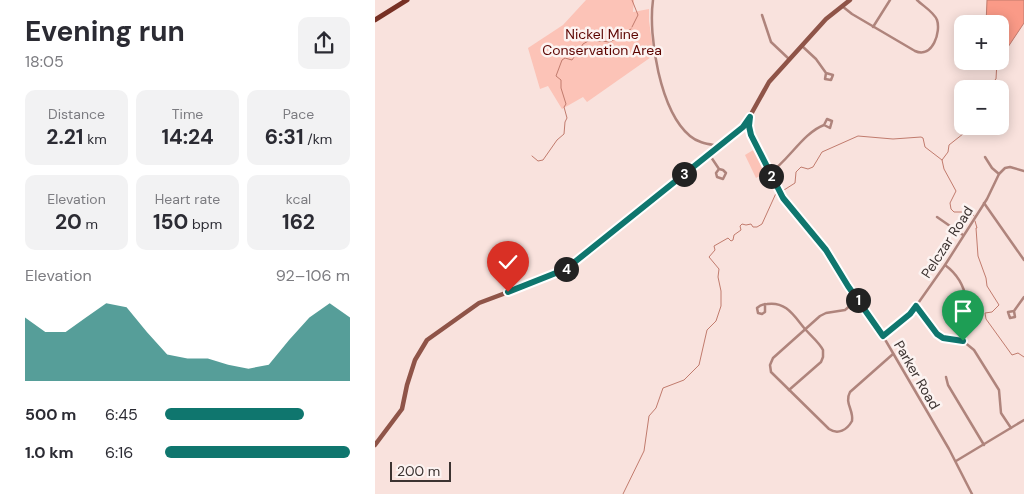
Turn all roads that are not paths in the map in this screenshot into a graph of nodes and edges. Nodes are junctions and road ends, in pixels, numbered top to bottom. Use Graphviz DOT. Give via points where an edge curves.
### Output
graph roads {
  1 [pos="407,0"];
  2 [pos="653,0"];
  3 [pos="850,0"];
  4 [pos="890,0"];
  5 [pos="917,0"];
  6 [pos="842,6"];
  7 [pos="762,15"];
  8 [pos="375,20"];
  9 [pos="873,27"];
  10 [pos="802,46"];
  11 [pos="790,60"];
  12 [pos="826,73"];
  13 [pos="750,117"];
  14 [pos="824,125"];
  15 [pos="719,146"];
  16 [pos="709,154"];
  17 [pos="985,157"];
  18 [pos="719,170"];
  19 [pos="1024,171"];
  20 [pos="770,173"];
  21 [pos="999,174"];
  22 [pos="985,203"];
  23 [pos="937,217"];
  24 [pos="963,235"];
  25 [pos="1024,260"];
  26 [pos="945,265"];
  27 [pos="1024,296"];
  28 [pos="857,300"];
  29 [pos="765,304"];
  30 [pos="916,306"];
  31 [pos="1014,311"];
  32 [pos="806,329"];
  33 [pos="883,336"];
  34 [pos="964,342"];
  35 [pos="893,354"];
  36 [pos="947,377"];
  37 [pos="789,390"];
  38 [pos="1024,420"];
  39 [pos="1011,428"];
  40 [pos="375,445"];
  41 [pos="983,445"];
  42 [pos="956,461"];
  43 [pos="972,494"];
  1 -- 8 [label="main road"];
  2 -- 15 [label="street" via="651,16 656,56 669,107 690,136"];
  3 -- 6 [label="street"];
  4 -- 9 [label="street"];
  5 -- 9 [label="street" via="937,20 930,50 919,53"];
  6 -- 9 [label="street"];
  6 -- 10 [label="street"];
  7 -- 11 [label="street" via="771,42"];
  10 -- 11 [label="street"];
  10 -- 12 [label="street"];
  11 -- 13 [label="street" via="769,82"];
  13 -- 15 [label="street" via="743,127"];
  13 -- 20 [label="street, Parker Road" via="749,132"];
  14 -- 20 [label="street" via="810,133"];
  15 -- 16 [label="street"];
  16 -- 18 [label="street"];
  16 -- 40 [label="street" via="566,269 482,301 428,339 415,360 402,409"];
  17 -- 21 [label="street"];
  18 -- 18 [label="street" via="716,176 723,179 726,172"];
  19 -- 21 [label="street" via="1010,167"];
  20 -- 28 [label="street, Parker Road" via="783,198 826,250"];
  21 -- 22 [label="street, Pelczar Road"];
  22 -- 24 [label="street, Pelczar Road"];
  22 -- 25 [label="street"];
  23 -- 24 [label="street"];
  24 -- 26 [label="street, Pelczar Road"];
  26 -- 30 [label="street, Pelczar Road"];
  26 -- 34 [label="street" via="957,278 967,299"];
  27 -- 31 [label="street"];
  28 -- 32 [label="street" via="842,311 824,314"];
  28 -- 33 [label="street, Parker Road"];
  29 -- 32 [label="street" via="785,307"];
  30 -- 33 [label="street, Pelczar Road"];
  30 -- 34 [label="street" via="937,334"];
  32 -- 37 [label="street" via="821,346 823,357"];
  32 -- 37 [label="street" via="770,363 771,372"];
  33 -- 35 [label="street, Parker Road"];
  34 -- 39 [label="street" via="974,350 999,390 1001,413"];
  35 -- 37 [label="street" via="850,392 847,399 853,419 841,431 830,430"];
  35 -- 42 [label="street, Parker Road"];
  36 -- 41 [label="street" via="948,385"];
  38 -- 39 [label="street"];
  39 -- 41 [label="street"];
  41 -- 42 [label="street"];
  42 -- 43 [label="street, Parker Road"];
}
